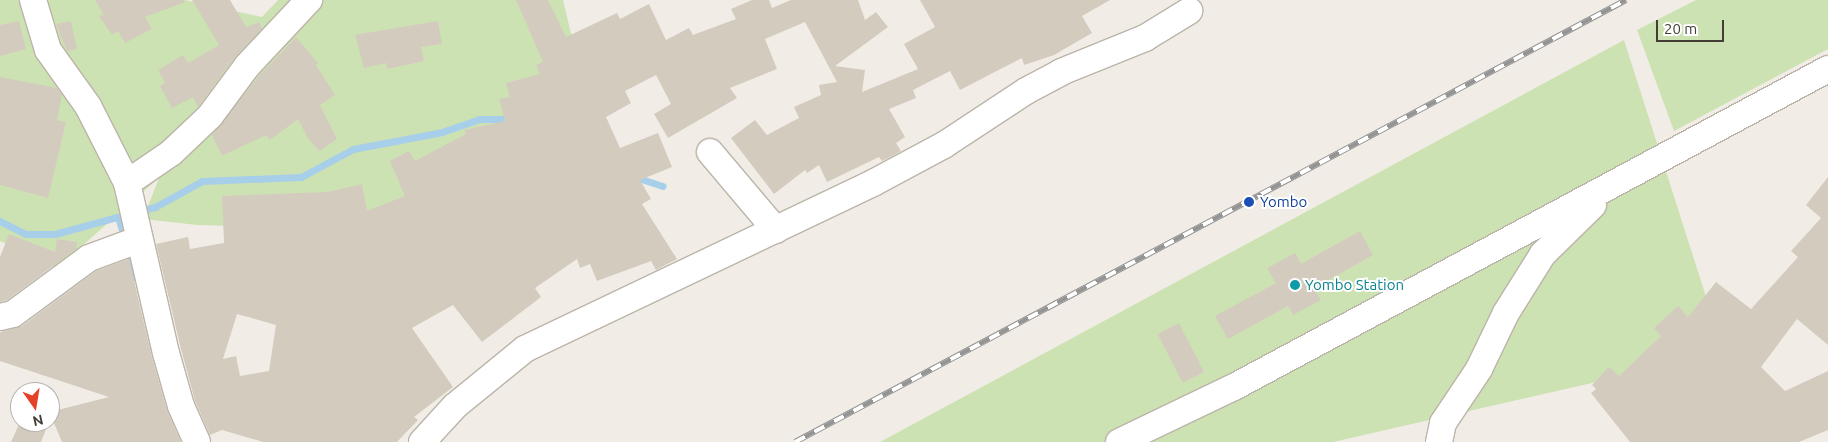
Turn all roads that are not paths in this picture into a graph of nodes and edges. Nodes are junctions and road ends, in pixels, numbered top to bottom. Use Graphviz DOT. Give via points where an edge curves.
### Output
graph roads {
  1 [pos="33,0"];
  2 [pos="309,0"];
  3 [pos="1189,10"];
  4 [pos="1828,69"];
  5 [pos="710,152"];
  6 [pos="1616,182"];
  7 [pos="127,183"];
  8 [pos="776,230"];
  9 [pos="138,240"];
  10 [pos="0,317"];
  11 [pos="197,442"];
  12 [pos="422,442"];
  13 [pos="1119,442"];
  14 [pos="1439,442"];
  1 -- 7 [label="street" via="48,50 88,106"];
  2 -- 7 [label="street" via="247,66 210,116 171,153"];
  3 -- 8 [label="street" via="1145,38 1054,76 944,145"];
  4 -- 6 [label="street"];
  5 -- 8 [label="street"];
  6 -- 13 [label="street" via="1234,387"];
  6 -- 14 [label="street" via="1543,254 1506,313 1480,369 1443,423"];
  7 -- 9 [label="street"];
  8 -- 12 [label="street" via="525,349 455,406"];
  9 -- 10 [label="street" via="89,258 50,283 13,314"];
  9 -- 11 [label="street" via="181,406"];
}
